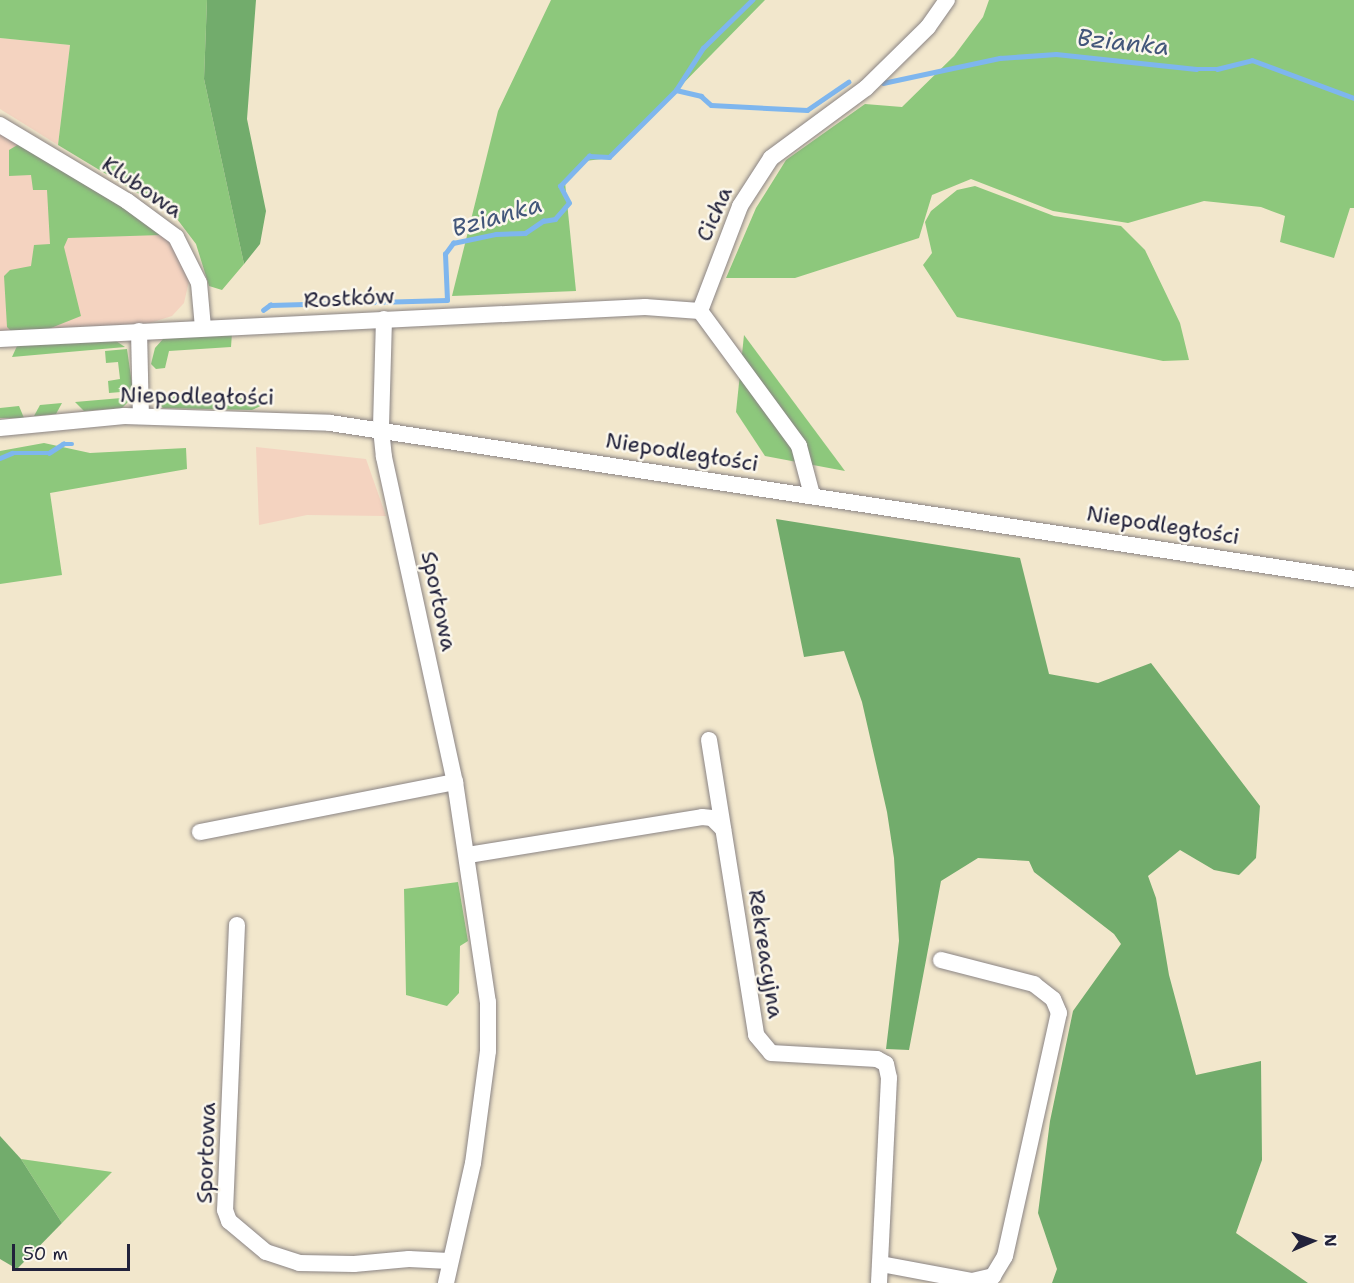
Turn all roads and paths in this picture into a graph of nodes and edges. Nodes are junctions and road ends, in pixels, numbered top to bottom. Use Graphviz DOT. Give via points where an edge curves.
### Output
graph roads {
  1 [pos="947,0"];
  2 [pos="0,125"];
  3 [pos="700,311"];
  4 [pos="384,319"];
  5 [pos="203,328"];
  6 [pos="140,331"];
  7 [pos="0,339"];
  8 [pos="141,416"];
  9 [pos="0,428"];
  10 [pos="381,429"];
  11 [pos="812,495"];
  12 [pos="1354,579"];
  13 [pos="709,740"];
  14 [pos="455,782"];
  15 [pos="723,829"];
  16 [pos="200,831"];
  17 [pos="468,855"];
  18 [pos="237,925"];
  19 [pos="941,960"];
  20 [pos="449,1262"];
  21 [pos="881,1264"];
  22 [pos="976,1282"];
  23 [pos="446,1283"];
  24 [pos="879,1283"];
  1 -- 3 [label="street, Cicha" via="928,27 866,88 771,158 740,206"];
  2 -- 5 [label="street, Klubowa" via="127,201 177,237 199,283"];
  3 -- 4 [label="street, Rostków" via="645,307"];
  3 -- 11 [label="street" via="799,446"];
  4 -- 5 [label="street, Rostków"];
  4 -- 10 [label="street, Sportowa"];
  5 -- 6 [label="street, Rostków"];
  6 -- 7 [label="street, Rostków"];
  6 -- 8 [label="street"];
  8 -- 9 [label="street, Niepodległości"];
  8 -- 10 [label="street, Niepodległości" via="269,418"];
  10 -- 11 [label="street, Niepodległości"];
  10 -- 14 [label="street, Sportowa"];
  11 -- 12 [label="street, Niepodległości"];
  13 -- 15 [label="street, Rekreacyjna"];
  14 -- 16 [label="street"];
  14 -- 17 [label="street, Sportowa"];
  15 -- 17 [label="street" via="712,818 702,817"];
  15 -- 21 [label="street, Rekreacyjna" via="756,1035 771,1053 877,1059 886,1064 889,1078"];
  17 -- 20 [label="street, Sportowa" via="488,1002 488,1051 473,1163"];
  18 -- 20 [label="street, Sportowa" via="225,1210 228,1221 267,1251 299,1263 354,1264 408,1259"];
  19 -- 22 [label="street" via="1034,984 1053,999 1059,1013 1005,1256 993,1276"];
  20 -- 23 [label="street, Sportowa"];
  21 -- 22 [label="street"];
  21 -- 24 [label="street, Rekreacyjna"];
}
